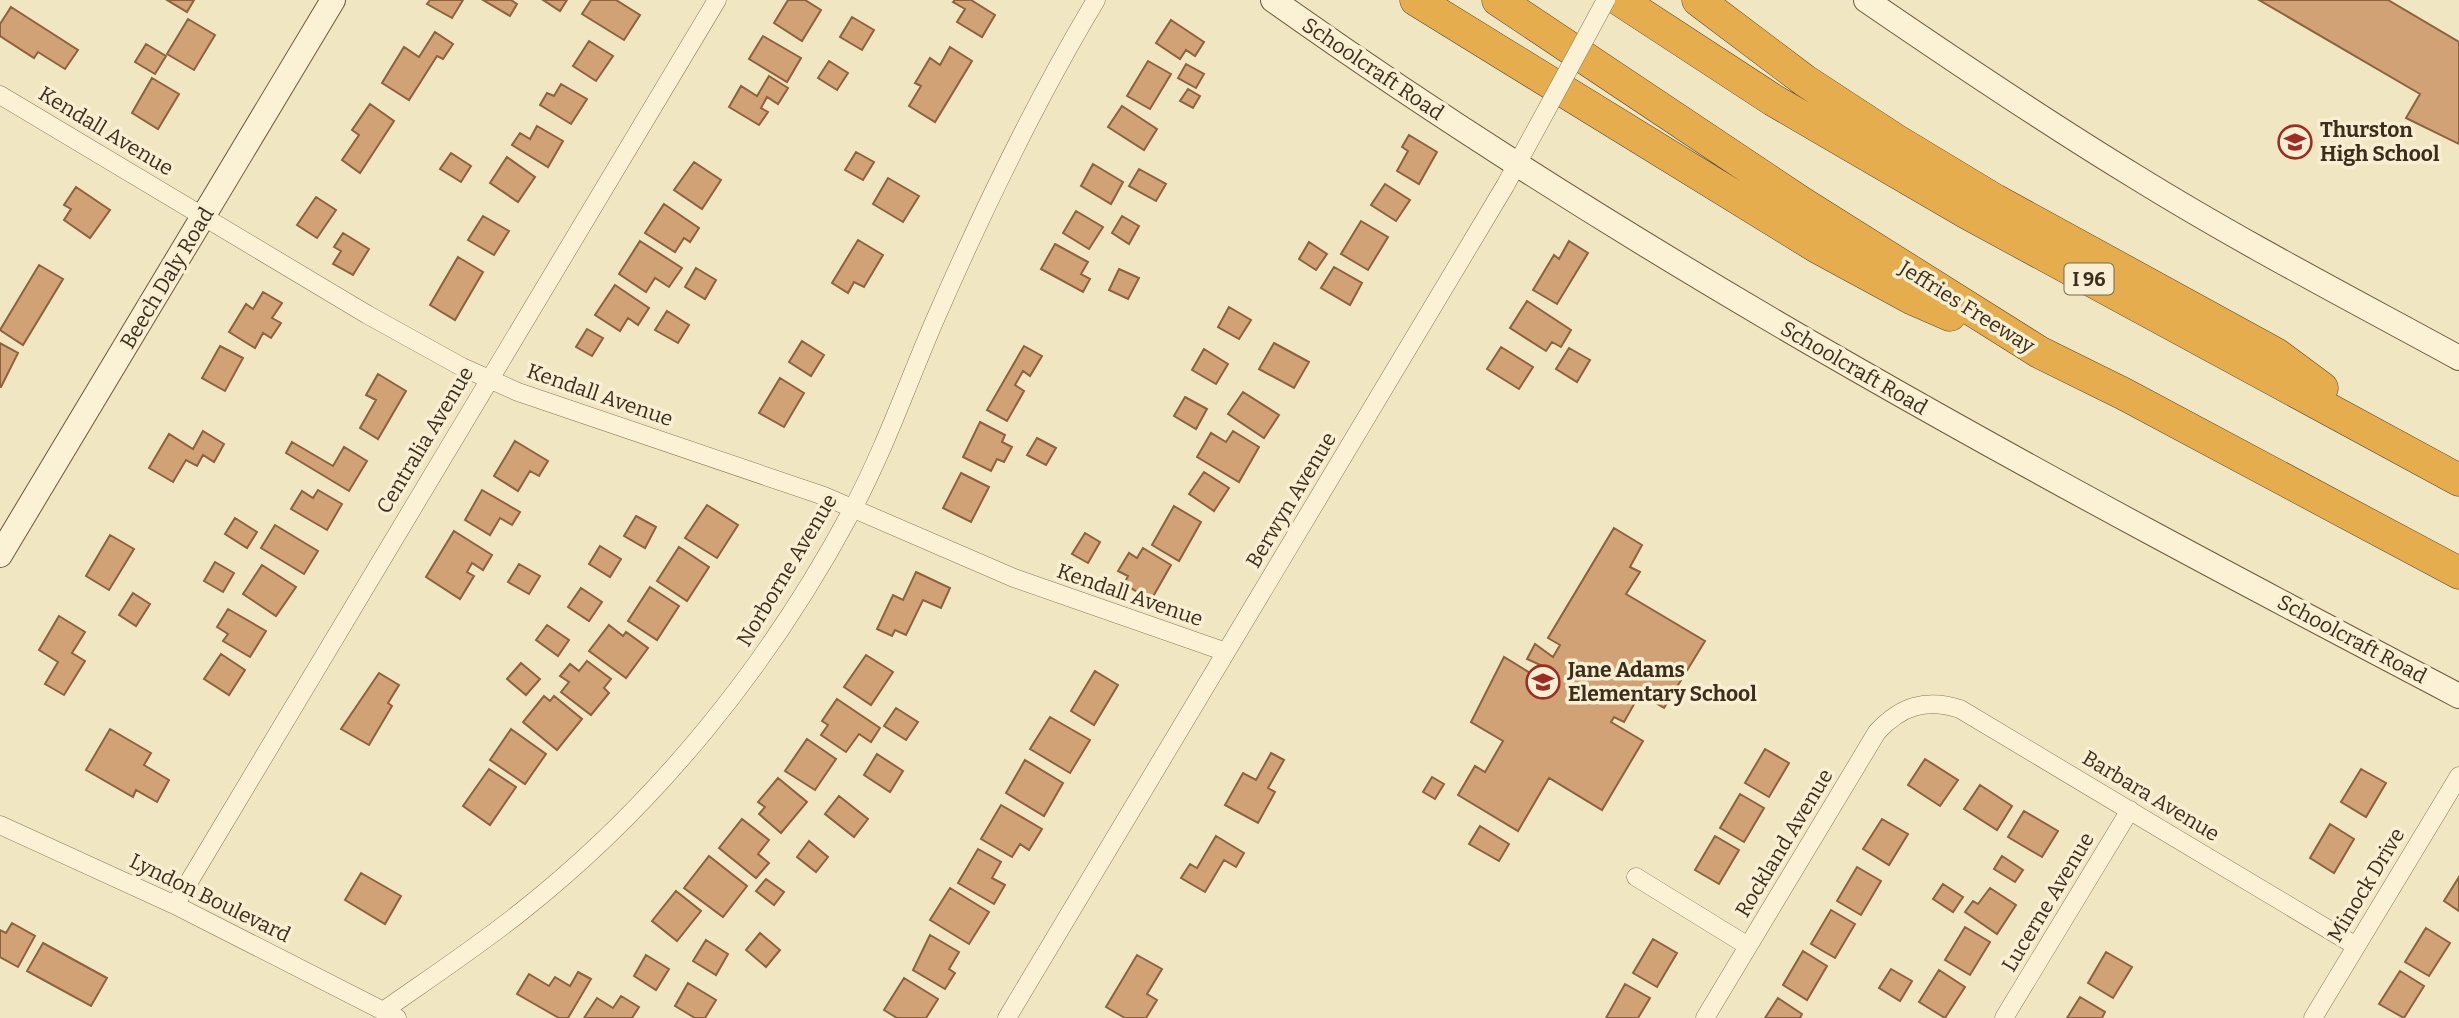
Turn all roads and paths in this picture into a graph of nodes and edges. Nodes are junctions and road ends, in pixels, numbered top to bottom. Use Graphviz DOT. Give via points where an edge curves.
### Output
graph roads {
  1 [pos="333,0"];
  2 [pos="717,0"];
  3 [pos="1096,0"];
  4 [pos="1273,0"];
  5 [pos="1416,0"];
  6 [pos="1498,0"];
  7 [pos="1606,0"];
  8 [pos="1620,0"];
  9 [pos="1698,0"];
  10 [pos="1866,0"];
  11 [pos="0,94"];
  12 [pos="1518,165"];
  13 [pos="205,215"];
  14 [pos="2039,352"];
  15 [pos="2459,358"];
  16 [pos="488,378"];
  17 [pos="2407,453"];
  18 [pos="2459,480"];
  19 [pos="852,510"];
  20 [pos="0,555"];
  21 [pos="2459,573"];
  22 [pos="1226,652"];
  23 [pos="2459,696"];
  24 [pos="1916,705"];
  25 [pos="2459,776"];
  26 [pos="2130,810"];
  27 [pos="0,825"];
  28 [pos="1636,877"];
  29 [pos="175,905"];
  30 [pos="1748,946"];
  31 [pos="2356,946"];
  32 [pos="390,1014"];
  33 [pos="1007,1018"];
  34 [pos="1705,1018"];
  35 [pos="2004,1018"];
  36 [pos="2313,1018"];
  1 -- 13 [label="main road, Beech Daly Road"];
  2 -- 16 [label="street, Centralia Avenue"];
  3 -- 19 [label="street, Norborne Avenue" via="1009,157"];
  4 -- 12 [label="main road, Schoolcraft Road"];
  5 -- 14 [label="highway" via="1817,247 1911,298"];
  6 -- 14 [label="highway, Jeffries Freeway" via="1802,203"];
  7 -- 12 [label="street, Berwyn Avenue, bridge"];
  8 -- 17 [label="highway, I 96" via="1773,100 1967,213"];
  9 -- 17 [label="highway" via="1804,80 1894,139 1995,200 2276,354"];
  10 -- 15 [label="main road" via="2138,179"];
  11 -- 13 [label="street, Kendall Avenue"];
  12 -- 22 [label="street, Berwyn Avenue"];
  12 -- 23 [label="main road, Schoolcraft Road" via="1873,380"];
  13 -- 16 [label="street, Kendall Avenue" via="368,315"];
  13 -- 20 [label="main road, Beech Daly Road"];
  14 -- 21 [label="highway, Jeffries Freeway"];
  16 -- 19 [label="street, Kendall Avenue"];
  16 -- 29 [label="street, Centralia Avenue"];
  17 -- 18 [label="highway, I 96"];
  19 -- 22 [label="street, Kendall Avenue" via="1025,582"];
  19 -- 32 [label="street, Norborne Avenue" via="761,658 655,788 589,854"];
  22 -- 33 [label="street, Berwyn Avenue"];
  24 -- 26 [label="street, Barbara Avenue" via="1944,704 1960,709"];
  24 -- 30 [label="street, Rockland Avenue" via="1890,718 1877,732"];
  25 -- 31 [label="street, Minock Drive"];
  26 -- 31 [label="street, Barbara Avenue"];
  26 -- 35 [label="street, Lucerne Avenue"];
  27 -- 29 [label="street, Lyndon Boulevard"];
  28 -- 30 [label="street"];
  29 -- 32 [label="street, Lyndon Boulevard"];
  30 -- 34 [label="street, Rockland Avenue"];
  31 -- 36 [label="street, Minock Drive"];
}
